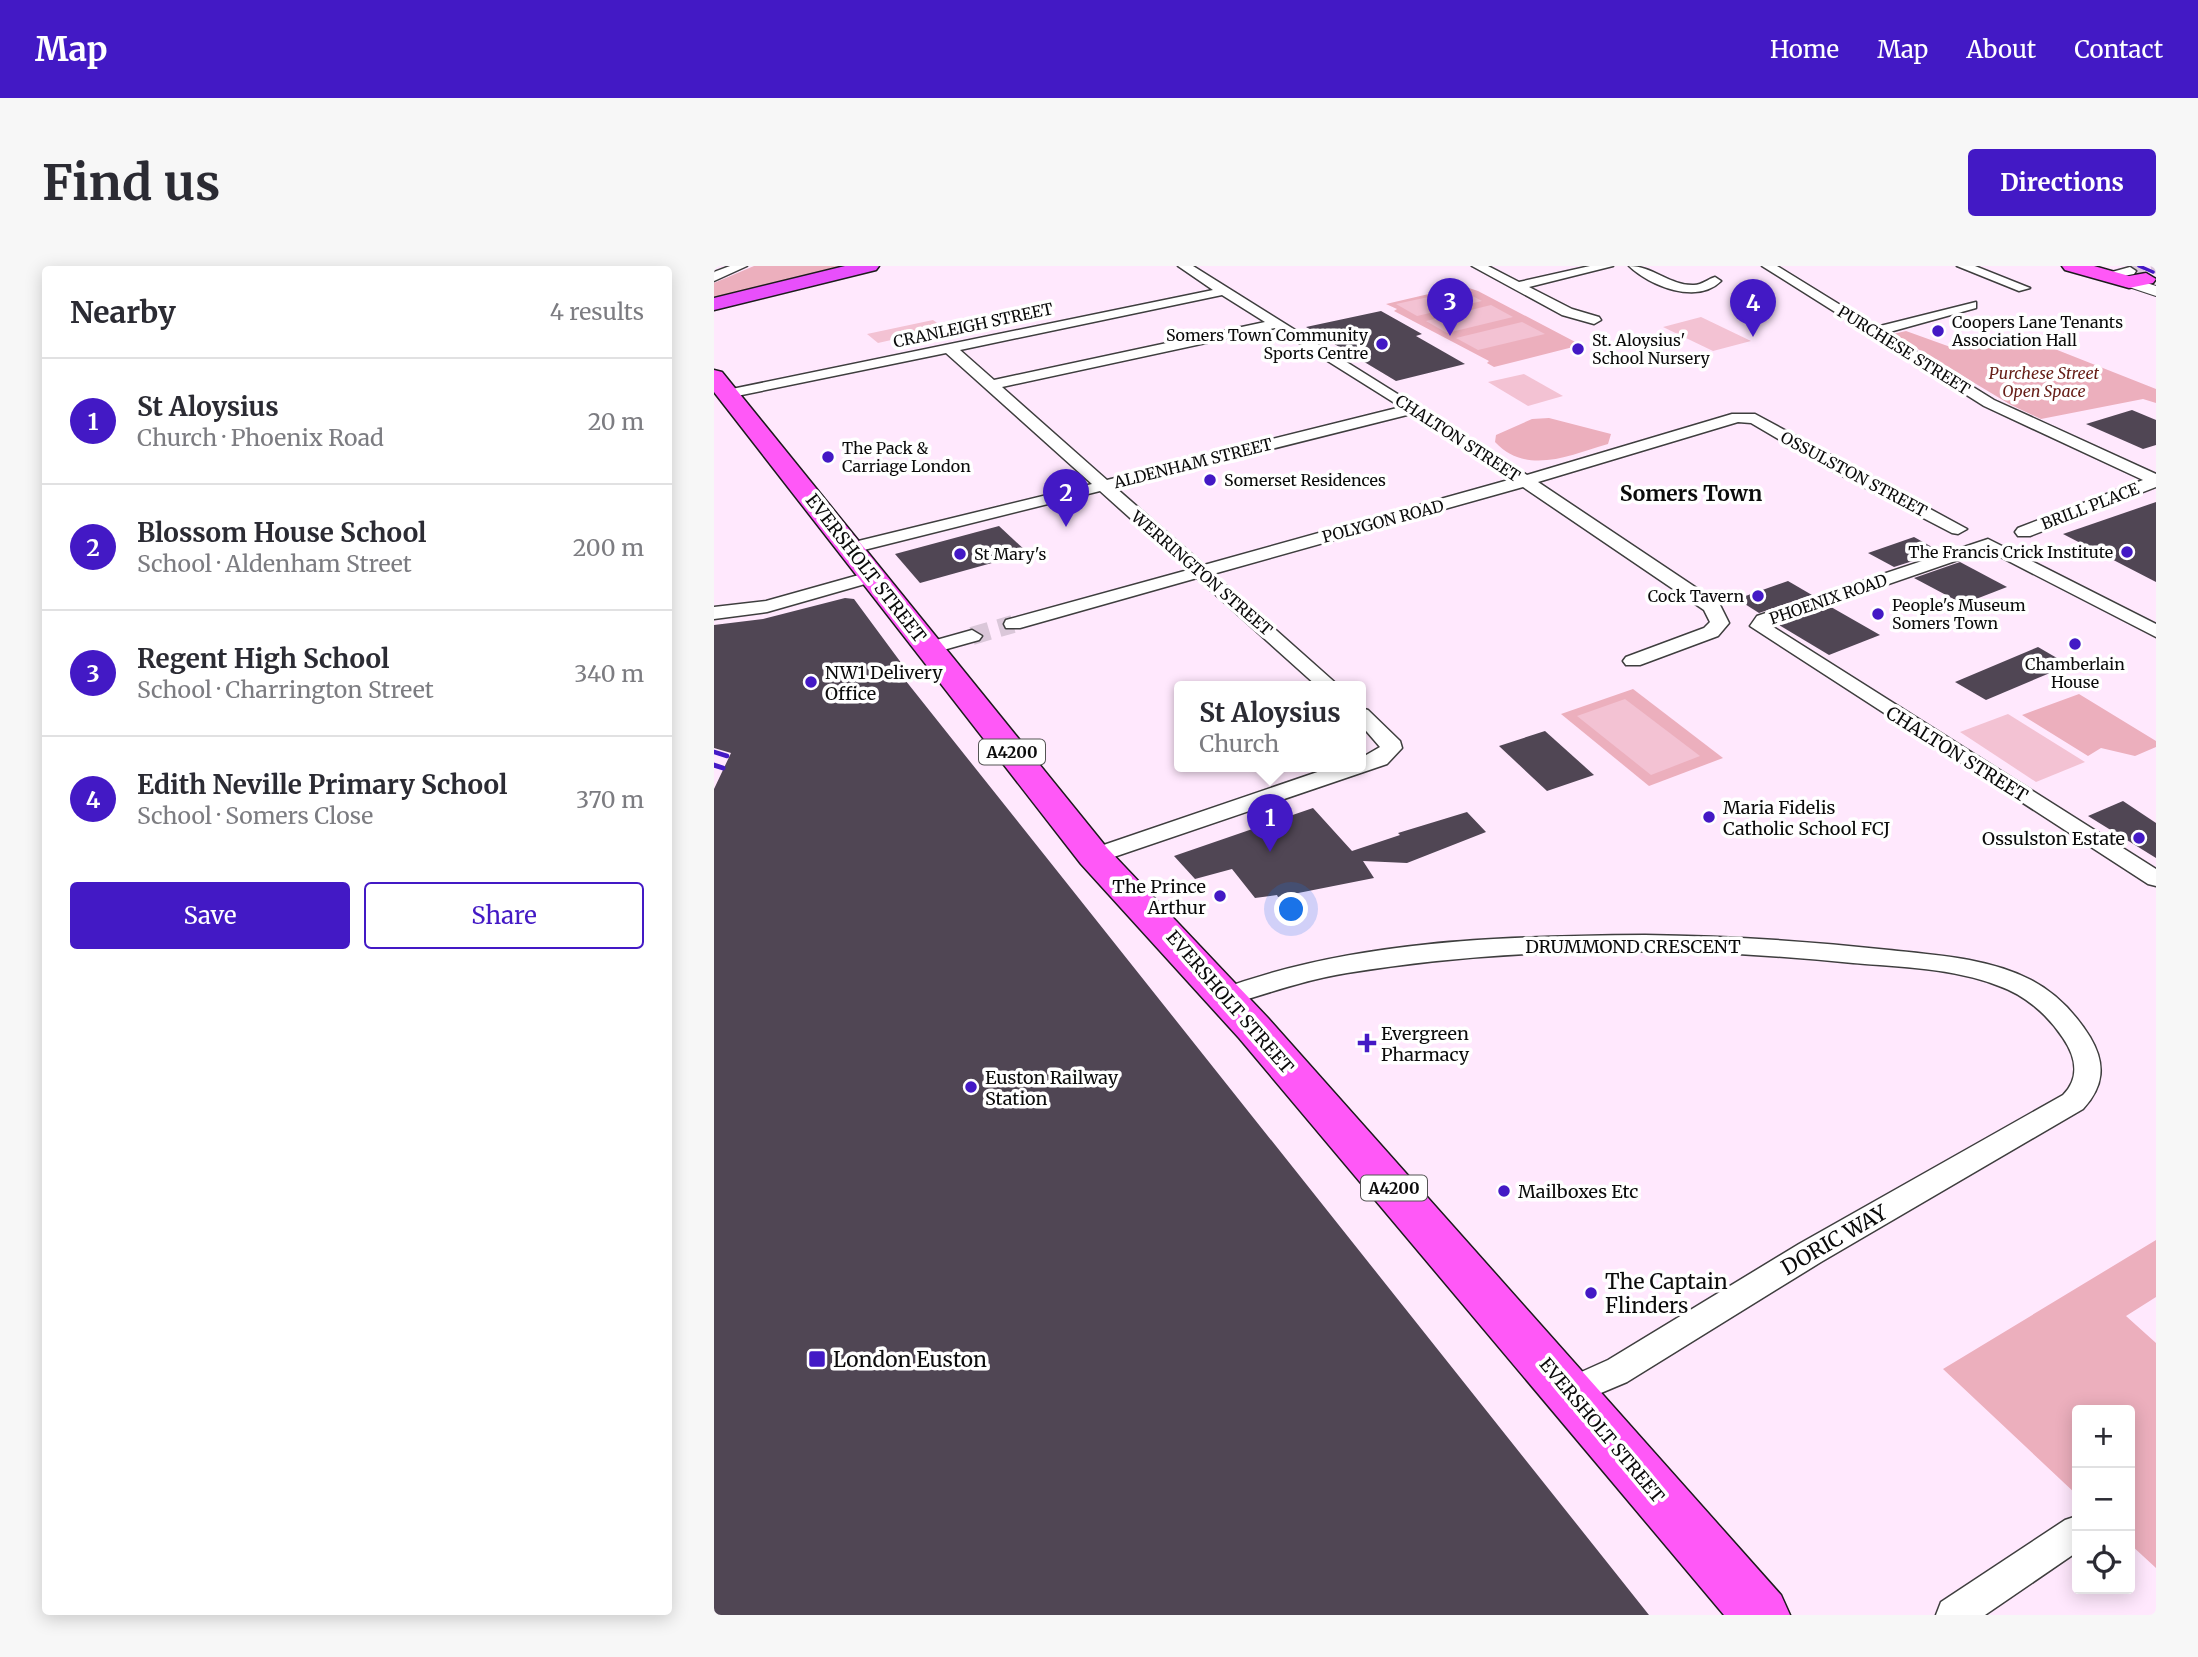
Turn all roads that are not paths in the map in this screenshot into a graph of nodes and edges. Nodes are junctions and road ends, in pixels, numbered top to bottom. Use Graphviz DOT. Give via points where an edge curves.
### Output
graph roads {
  1 [pos="741,266"];
  2 [pos="869,266"];
  3 [pos="1184,266"];
  4 [pos="1478,266"];
  5 [pos="1607,266"];
  6 [pos="1635,266"];
  7 [pos="1770,266"];
  8 [pos="1963,266"];
  9 [pos="2072,266"];
  10 [pos="714,277"];
  11 [pos="1715,281"];
  12 [pos="2140,281"];
  13 [pos="1518,286"];
  14 [pos="2024,288"];
  15 [pos="1225,291"];
  16 [pos="714,304"];
  17 [pos="1971,305"];
  18 [pos="1594,320"];
  19 [pos="1278,324"];
  20 [pos="1874,332"];
  21 [pos="949,348"];
  22 [pos="991,385"];
  23 [pos="721,386"];
  24 [pos="1413,409"];
  25 [pos="1752,418"];
  26 [pos="2156,480"];
  27 [pos="1524,481"];
  28 [pos="1104,486"];
  29 [pos="1958,529"];
  30 [pos="2024,532"];
  31 [pos="852,548"];
  32 [pos="1201,570"];
  33 [pos="873,576"];
  34 [pos="714,614"];
  35 [pos="1013,624"];
  36 [pos="1740,625"];
  37 [pos="2156,631"];
  38 [pos="972,636"];
  39 [pos="929,648"];
  40 [pos="1633,661"];
  41 [pos="1323,681"];
  42 [pos="1366,719"];
  43 [pos="1366,763"];
  44 [pos="1341,772"];
  45 [pos="1094,856"];
  46 [pos="2156,879"];
  47 [pos="1225,997"];
  48 [pos="2089,1079"];
  49 [pos="1557,1377"];
  50 [pos="2072,1535"];
  51 [pos="1761,1615"];
  52 [pos="1954,1615"];
  1 -- 10 [label="street"];
  2 -- 16 [label="highway"];
  3 -- 15 [label="street, CHALTON STREET"];
  4 -- 13 [label="street"];
  5 -- 13 [label="street"];
  6 -- 11 [label="street" via="1681,289 1697,290"];
  7 -- 20 [label="street, PURCHESE STREET"];
  8 -- 14 [label="street"];
  9 -- 12 [label="main road"];
  13 -- 18 [label="street" via="1567,312"];
  15 -- 19 [label="street, CHALTON STREET"];
  15 -- 21 [label="street, CRANLEIGH STREET"];
  17 -- 20 [label="street"];
  19 -- 22 [label="street"];
  19 -- 24 [label="street, CHALTON STREET"];
  20 -- 26 [label="street, PURCHESE STREET" via="1989,403"];
  21 -- 22 [label="street, WERRINGTON STREET"];
  21 -- 23 [label="street, CRANLEIGH STREET"];
  22 -- 28 [label="street, WERRINGTON STREET"];
  23 -- 31 [label="main road, EVERSHOLT STREET / A4200"];
  24 -- 27 [label="street, CHALTON STREET"];
  24 -- 28 [label="street, ALDENHAM STREET"];
  25 -- 27 [label="street, POLYGON ROAD" via="1731,419"];
  25 -- 29 [label="street, OSSULSTON STREET"];
  26 -- 30 [label="street, BRILL PLACE"];
  27 -- 32 [label="street, POLYGON ROAD"];
  27 -- 36 [label="street, CHALTON STREET"];
  28 -- 31 [label="street, ALDENHAM STREET"];
  28 -- 32 [label="street, WERRINGTON STREET"];
  31 -- 33 [label="main road, EVERSHOLT STREET / A4200"];
  32 -- 35 [label="street, POLYGON ROAD"];
  32 -- 41 [label="street, WERRINGTON STREET"];
  33 -- 34 [label="street" via="767,606"];
  33 -- 39 [label="main road, EVERSHOLT STREET / A4200"];
  36 -- 37 [label="street, PHOENIX ROAD" via="1988,544"];
  36 -- 40 [label="street, PHOENIX ROAD"];
  36 -- 46 [label="street, CHALTON STREET"];
  38 -- 39 [label="street"];
  39 -- 45 [label="main road, EVERSHOLT STREET / A4200"];
  42 -- 43 [label="street" via="1390,741 1391,748"];
  44 -- 45 [label="street"];
  45 -- 47 [label="main road, EVERSHOLT STREET / A4200"];
  47 -- 48 [label="street, DRUMMOND CRESCENT" via="1279,978 1359,962 1563,942 1790,947 2007,979 2041,996 2068,1023 2082,1045"];
  47 -- 49 [label="main road, EVERSHOLT STREET / A4200"];
  48 -- 49 [label="street, DORIC WAY" via="2073,1102 1804,1256 1616,1372"];
  49 -- 51 [label="main road, EVERSHOLT STREET / A4200"];
  50 -- 52 [label="street"];
}
